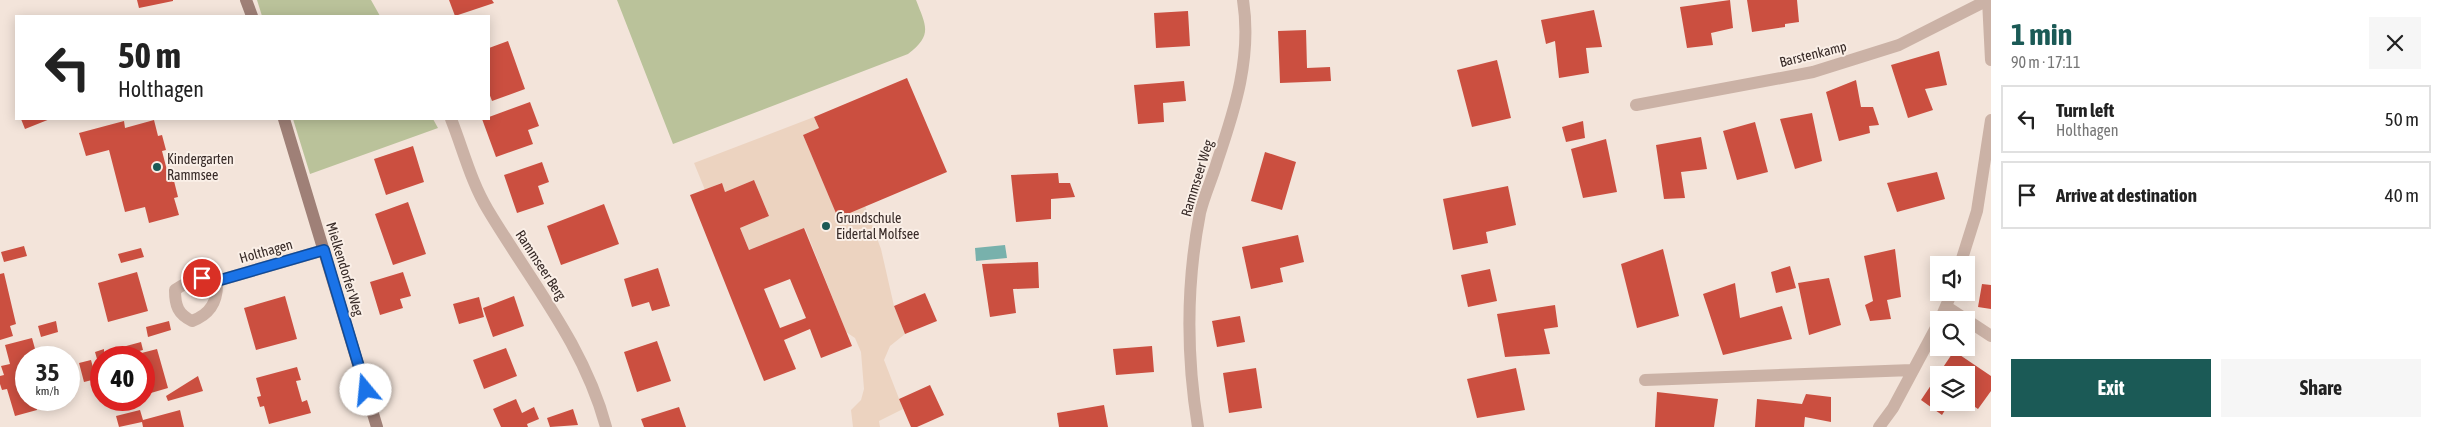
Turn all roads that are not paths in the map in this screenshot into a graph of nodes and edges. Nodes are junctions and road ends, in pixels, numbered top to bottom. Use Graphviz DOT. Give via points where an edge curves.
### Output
graph roads {
  1 [pos="246,0"];
  2 [pos="1243,0"];
  3 [pos="1988,0"];
  4 [pos="252,15"];
  5 [pos="1991,60"];
  6 [pos="1636,105"];
  7 [pos="284,120"];
  8 [pos="450,120"];
  9 [pos="1991,120"];
  10 [pos="324,250"];
  11 [pos="1963,256"];
  12 [pos="217,281"];
  13 [pos="1949,301"];
  14 [pos="1947,307"];
  15 [pos="1945,311"];
  16 [pos="1991,336"];
  17 [pos="1930,337"];
  18 [pos="1912,370"];
  19 [pos="1645,380"];
  20 [pos="377,427"];
  21 [pos="606,427"];
  22 [pos="1198,427"];
  23 [pos="1879,427"];
  1 -- 4 [label="street"];
  2 -- 22 [label="street, Rammseer Weg" via="1245,58 1239,97 1201,211 1192,266 1188,340"];
  3 -- 5 [label="street, Barstenkamp"];
  3 -- 6 [label="street, Barstenkamp" via="1899,45 1813,72"];
  7 -- 10 [label="street, Mielkendorfer Weg"];
  8 -- 21 [label="street, Rammseer Berg" via="487,209 530,272 586,370"];
  9 -- 11 [label="street" via="1977,211"];
  10 -- 12 [label="street, Holthagen"];
  10 -- 20 [label="street, Mielkendorfer Weg"];
  13 -- 14 [label="street"];
  14 -- 15 [label="street"];
  14 -- 16 [label="street"];
  17 -- 18 [label="street"];
  18 -- 19 [label="street"];
  18 -- 23 [label="street" via="1893,408"];
}
